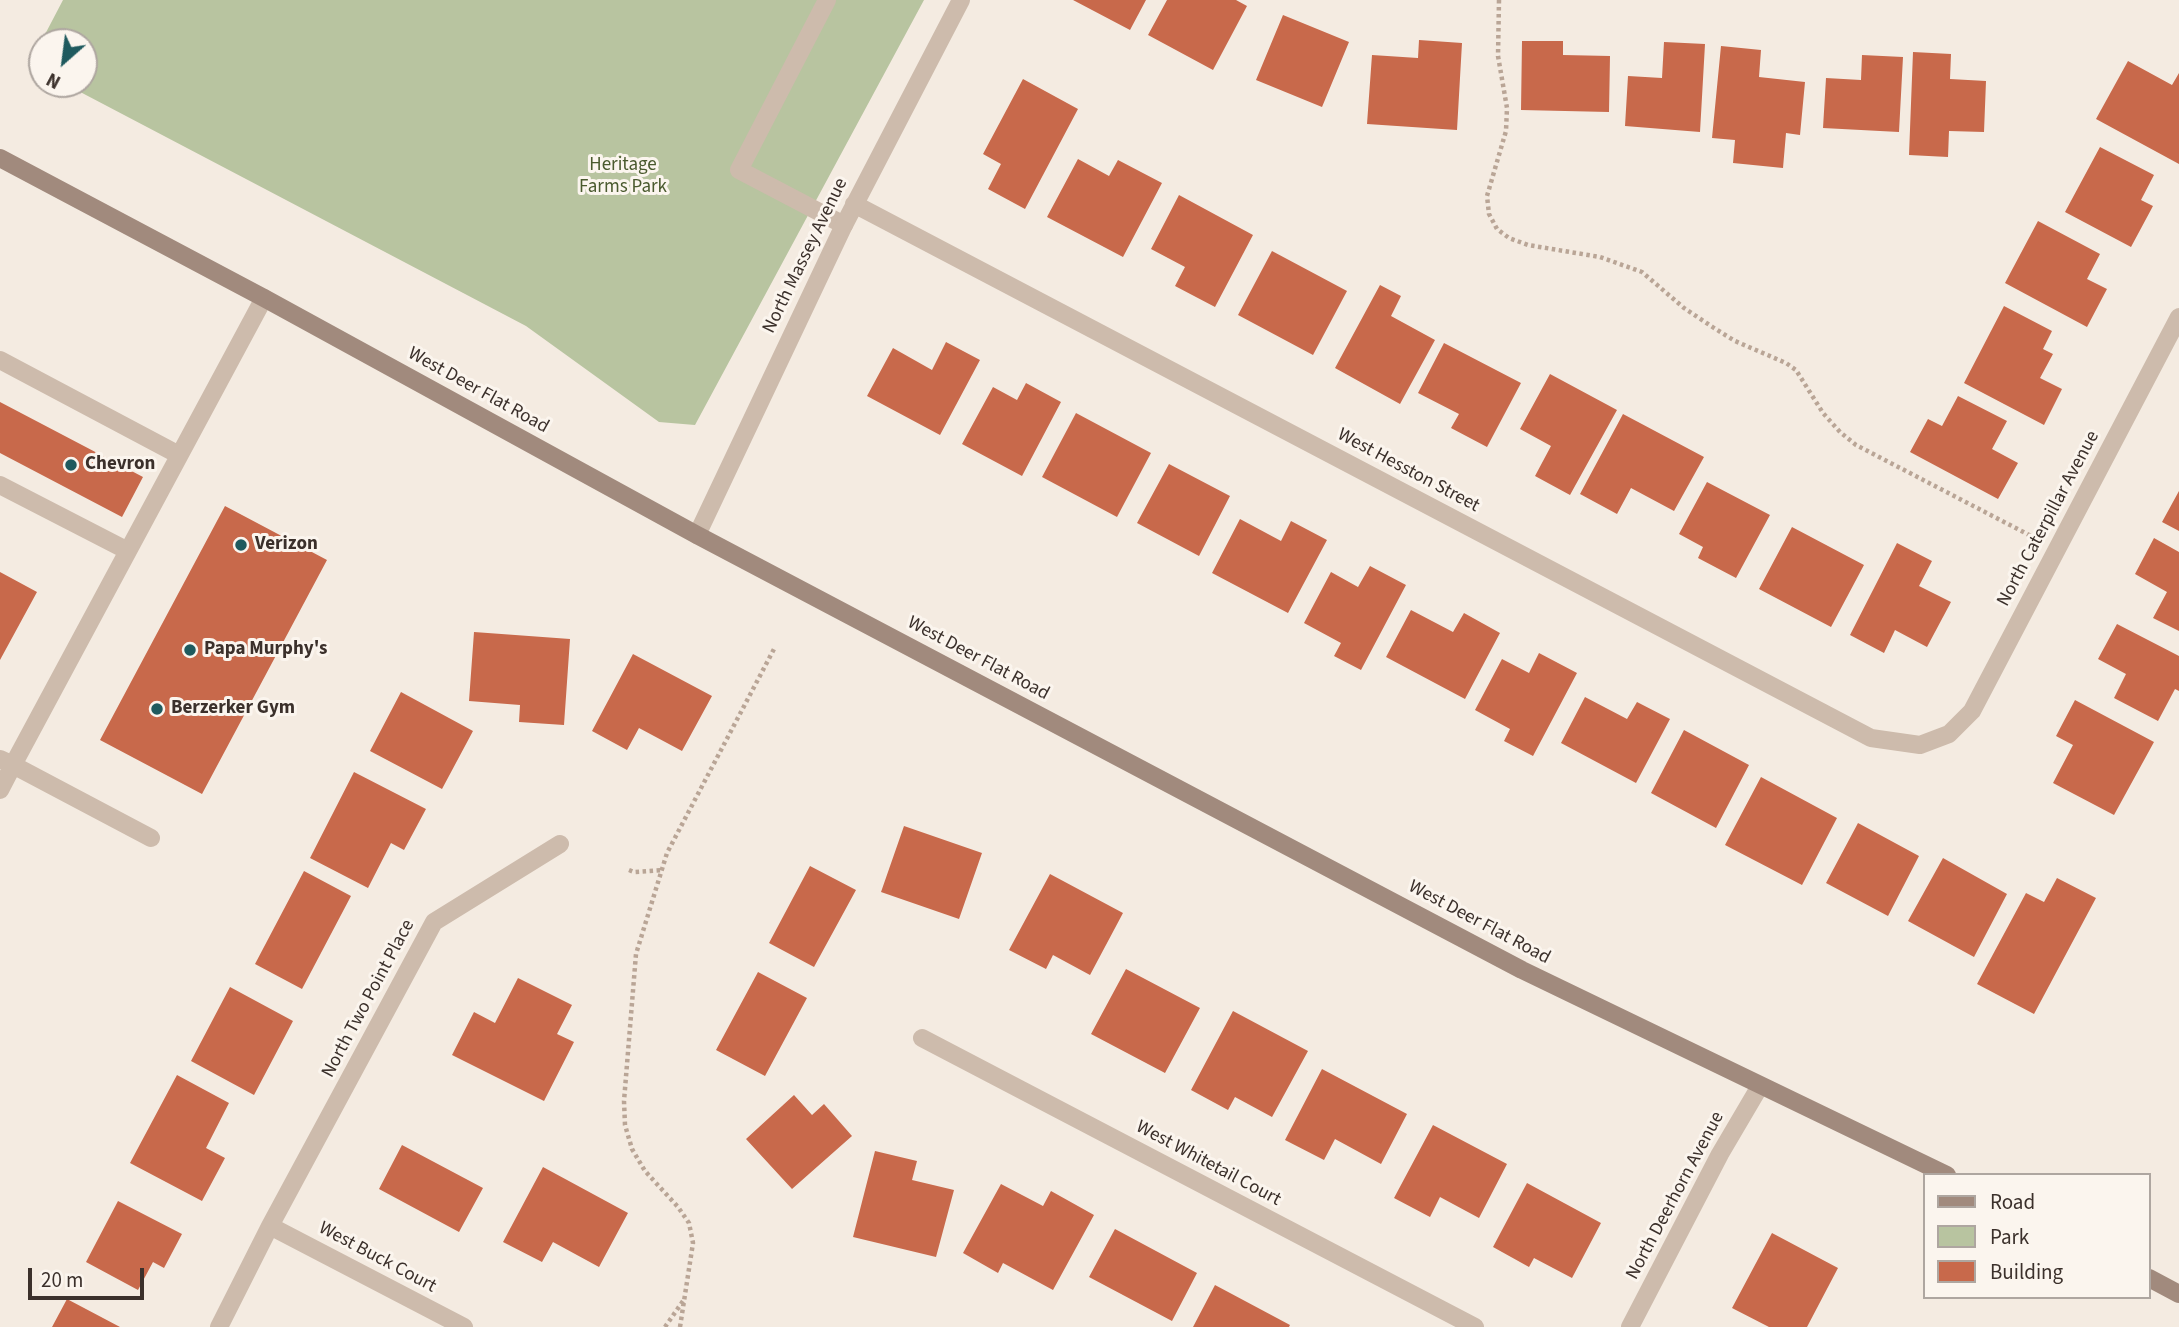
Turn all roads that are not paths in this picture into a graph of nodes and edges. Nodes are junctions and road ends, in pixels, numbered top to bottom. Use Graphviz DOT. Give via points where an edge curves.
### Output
graph roads {
  1 [pos="827,0"];
  2 [pos="961,0"];
  3 [pos="0,158"];
  4 [pos="854,204"];
  5 [pos="844,225"];
  6 [pos="264,298"];
  7 [pos="2179,317"];
  8 [pos="0,360"];
  9 [pos="179,456"];
  10 [pos="0,485"];
  11 [pos="697,535"];
  12 [pos="128,551"];
  13 [pos="1949,734"];
  14 [pos="7,762"];
  15 [pos="0,790"];
  16 [pos="151,838"];
  17 [pos="560,844"];
  18 [pos="922,1038"];
  19 [pos="1760,1086"];
  20 [pos="1943,1173"];
  21 [pos="271,1226"];
  22 [pos="2151,1279"];
  23 [pos="2179,1294"];
  24 [pos="219,1327"];
  25 [pos="464,1327"];
  26 [pos="1475,1327"];
  27 [pos="1630,1327"];
  1 -- 5 [label="street" via="740,170"];
  2 -- 4 [label="street, North Massey Avenue"];
  3 -- 6 [label="main road, West Deer Flat Road"];
  4 -- 5 [label="street, North Massey Avenue"];
  4 -- 13 [label="street, West Hesston Street" via="1871,738 1920,745"];
  5 -- 11 [label="street, North Massey Avenue"];
  6 -- 9 [label="street"];
  6 -- 11 [label="main road, West Deer Flat Road"];
  7 -- 13 [label="street, North Caterpillar Avenue" via="1972,710"];
  8 -- 9 [label="street"];
  9 -- 12 [label="street"];
  10 -- 12 [label="street"];
  11 -- 19 [label="main road, West Deer Flat Road" via="1522,971"];
  12 -- 14 [label="street"];
  14 -- 15 [label="street"];
  14 -- 16 [label="street"];
  17 -- 21 [label="street, North Two Point Place" via="434,922"];
  18 -- 26 [label="street, West Whitetail Court"];
  19 -- 20 [label="main road, West Deer Flat Road"];
  19 -- 27 [label="street, North Deerhorn Avenue"];
  21 -- 24 [label="street, North Two Point Place"];
  21 -- 25 [label="street, West Buck Court"];
  22 -- 23 [label="main road"];
}
